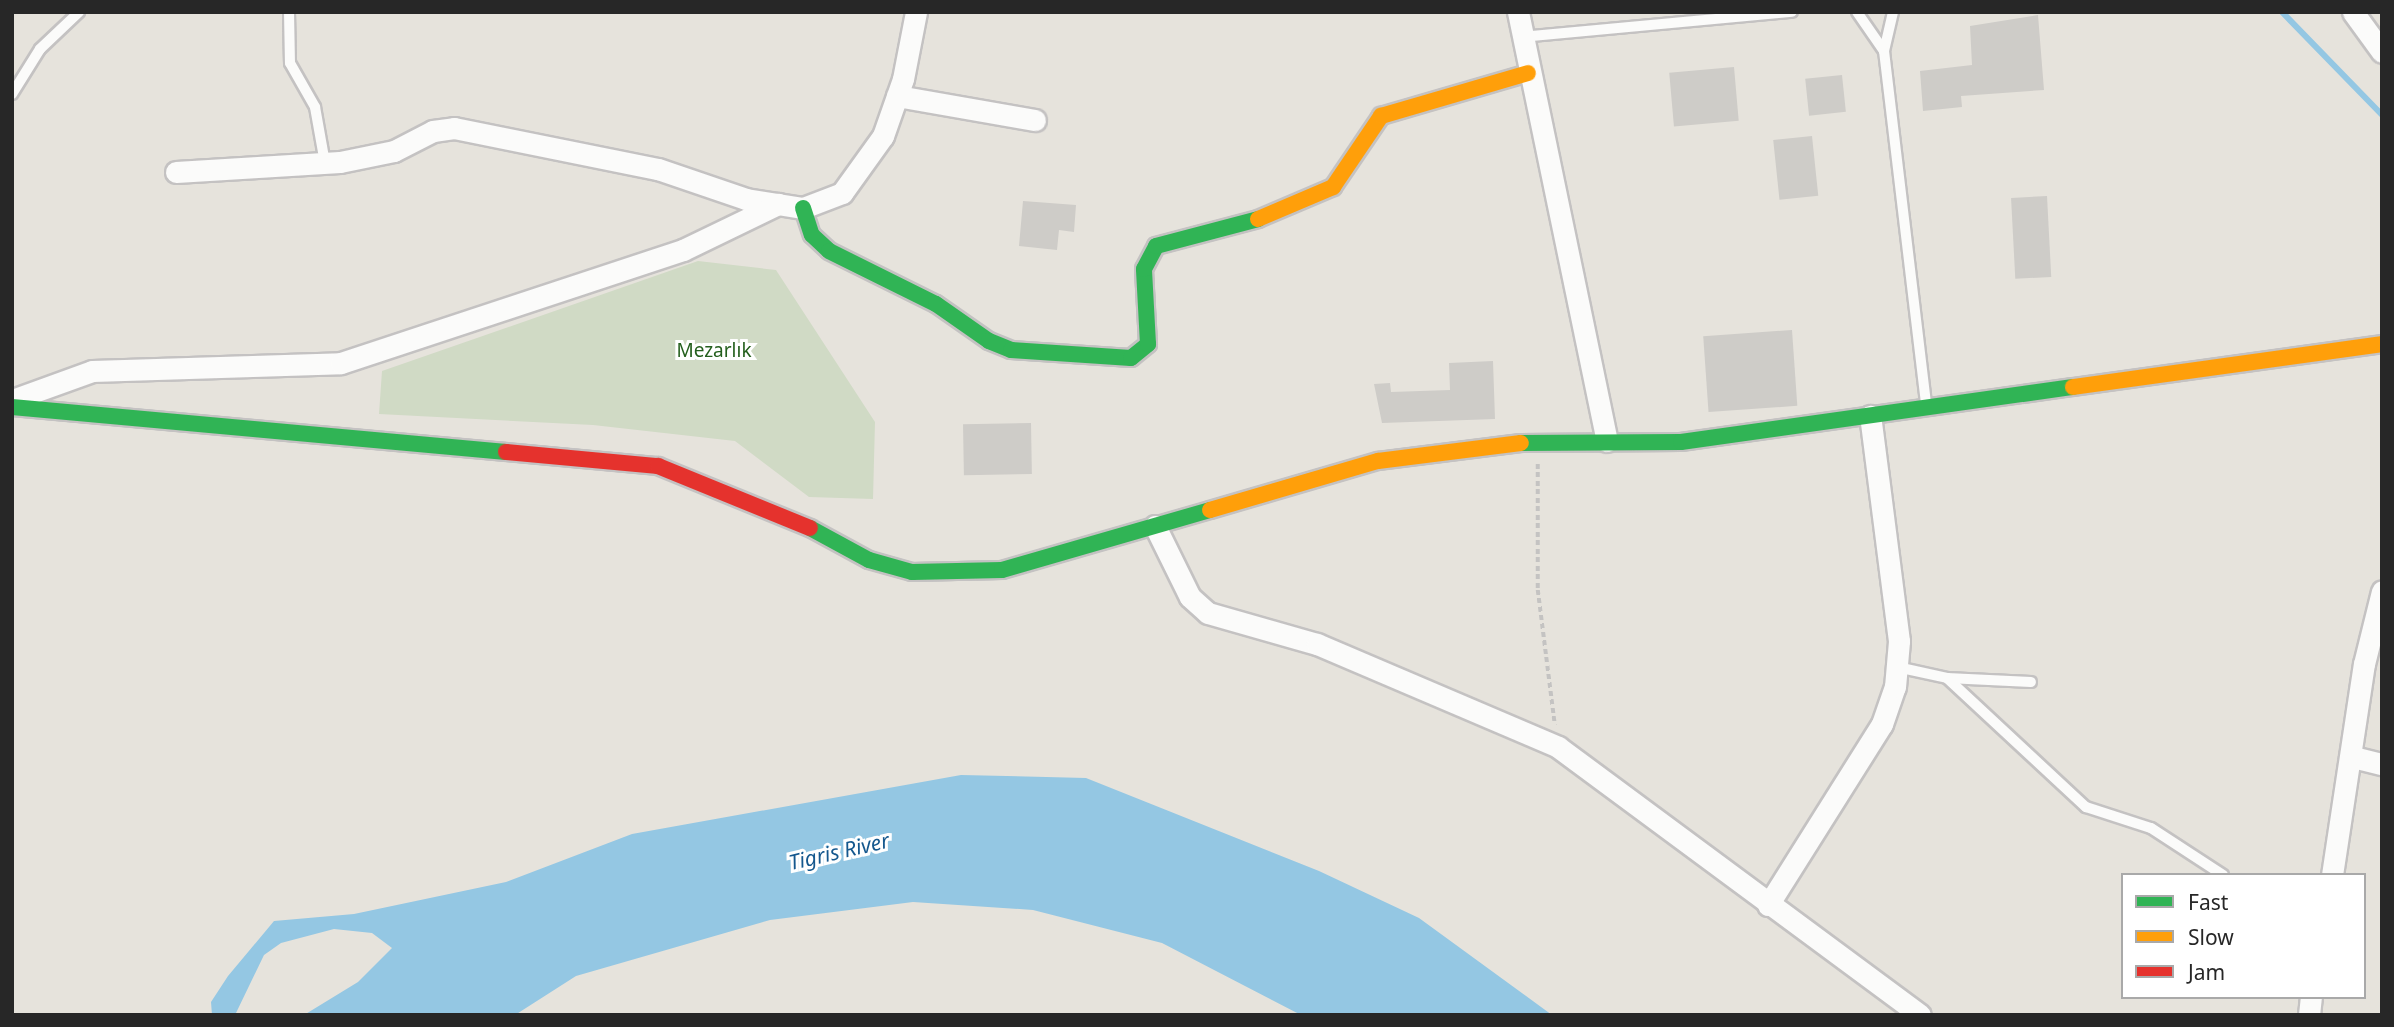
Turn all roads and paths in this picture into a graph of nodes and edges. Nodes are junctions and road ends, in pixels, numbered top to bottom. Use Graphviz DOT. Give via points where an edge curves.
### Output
graph roads {
  1 [pos="79,12"];
  2 [pos="289,12"];
  3 [pos="916,12"];
  4 [pos="1518,12"];
  5 [pos="1792,12"];
  6 [pos="1857,12"];
  7 [pos="1893,12"];
  8 [pos="2353,12"];
  9 [pos="1521,37"];
  10 [pos="1884,51"];
  11 [pos="2382,52"];
  12 [pos="1528,73"];
  13 [pos="12,94"];
  14 [pos="897,96"];
  15 [pos="1035,120"];
  16 [pos="326,163"];
  17 [pos="176,172"];
  18 [pos="778,204"];
  19 [pos="803,208"];
  20 [pos="2382,344"];
  21 [pos="12,400"];
  22 [pos="12,407"];
  23 [pos="1926,407"];
  24 [pos="1870,416"];
  25 [pos="1538,441"];
  26 [pos="1607,441"];
  27 [pos="1155,526"];
  28 [pos="2382,591"];
  29 [pos="1897,667"];
  30 [pos="1947,678"];
  31 [pos="2031,682"];
  32 [pos="1558,747"];
  33 [pos="2353,757"];
  34 [pos="2382,764"];
  35 [pos="2220,873"];
  36 [pos="2332,873"];
  37 [pos="1768,905"];
  38 [pos="1920,1015"];
  1 -- 13 [label="lane" via="40,49"];
  2 -- 16 [label="lane" via="290,63 315,107"];
  3 -- 14 [label="street"];
  4 -- 9 [label="street"];
  5 -- 9 [label="lane"];
  6 -- 10 [label="lane"];
  7 -- 10 [label="lane"];
  8 -- 11 [label="street"];
  9 -- 12 [label="street"];
  10 -- 23 [label="lane"];
  12 -- 19 [label="street" via="1381,116 1333,187 1318,197 1214,235 1156,246 1144,269 1148,344 1131,358 1011,350 989,341 936,304 829,251 812,234"];
  12 -- 26 [label="street"];
  14 -- 15 [label="street"];
  14 -- 19 [label="street" via="883,136 842,193"];
  16 -- 17 [label="street"];
  16 -- 18 [label="street" via="394,151 433,131 454,128 658,169"];
  18 -- 19 [label="street"];
  18 -- 21 [label="street" via="683,250 341,363 92,371"];
  20 -- 23 [label="street"];
  22 -- 27 [label="street" via="658,466 700,477 869,560 912,572 1002,570"];
  23 -- 24 [label="street"];
  24 -- 26 [label="street" via="1681,442"];
  24 -- 29 [label="street" via="1896,613"];
  25 -- 26 [label="street"];
  25 -- 27 [label="street" via="1378,461"];
  25 -- 32 [label="path" via="1538,590"];
  27 -- 32 [label="street" via="1190,597 1208,613 1317,644"];
  28 -- 33 [label="street" via="2364,663"];
  29 -- 30 [label="lane"];
  29 -- 37 [label="street" via="1882,724"];
  30 -- 31 [label="lane"];
  30 -- 35 [label="lane" via="2086,807 2151,828"];
  32 -- 37 [label="street"];
  33 -- 34 [label="street"];
  33 -- 36 [label="street"];
  37 -- 38 [label="street"];
}
